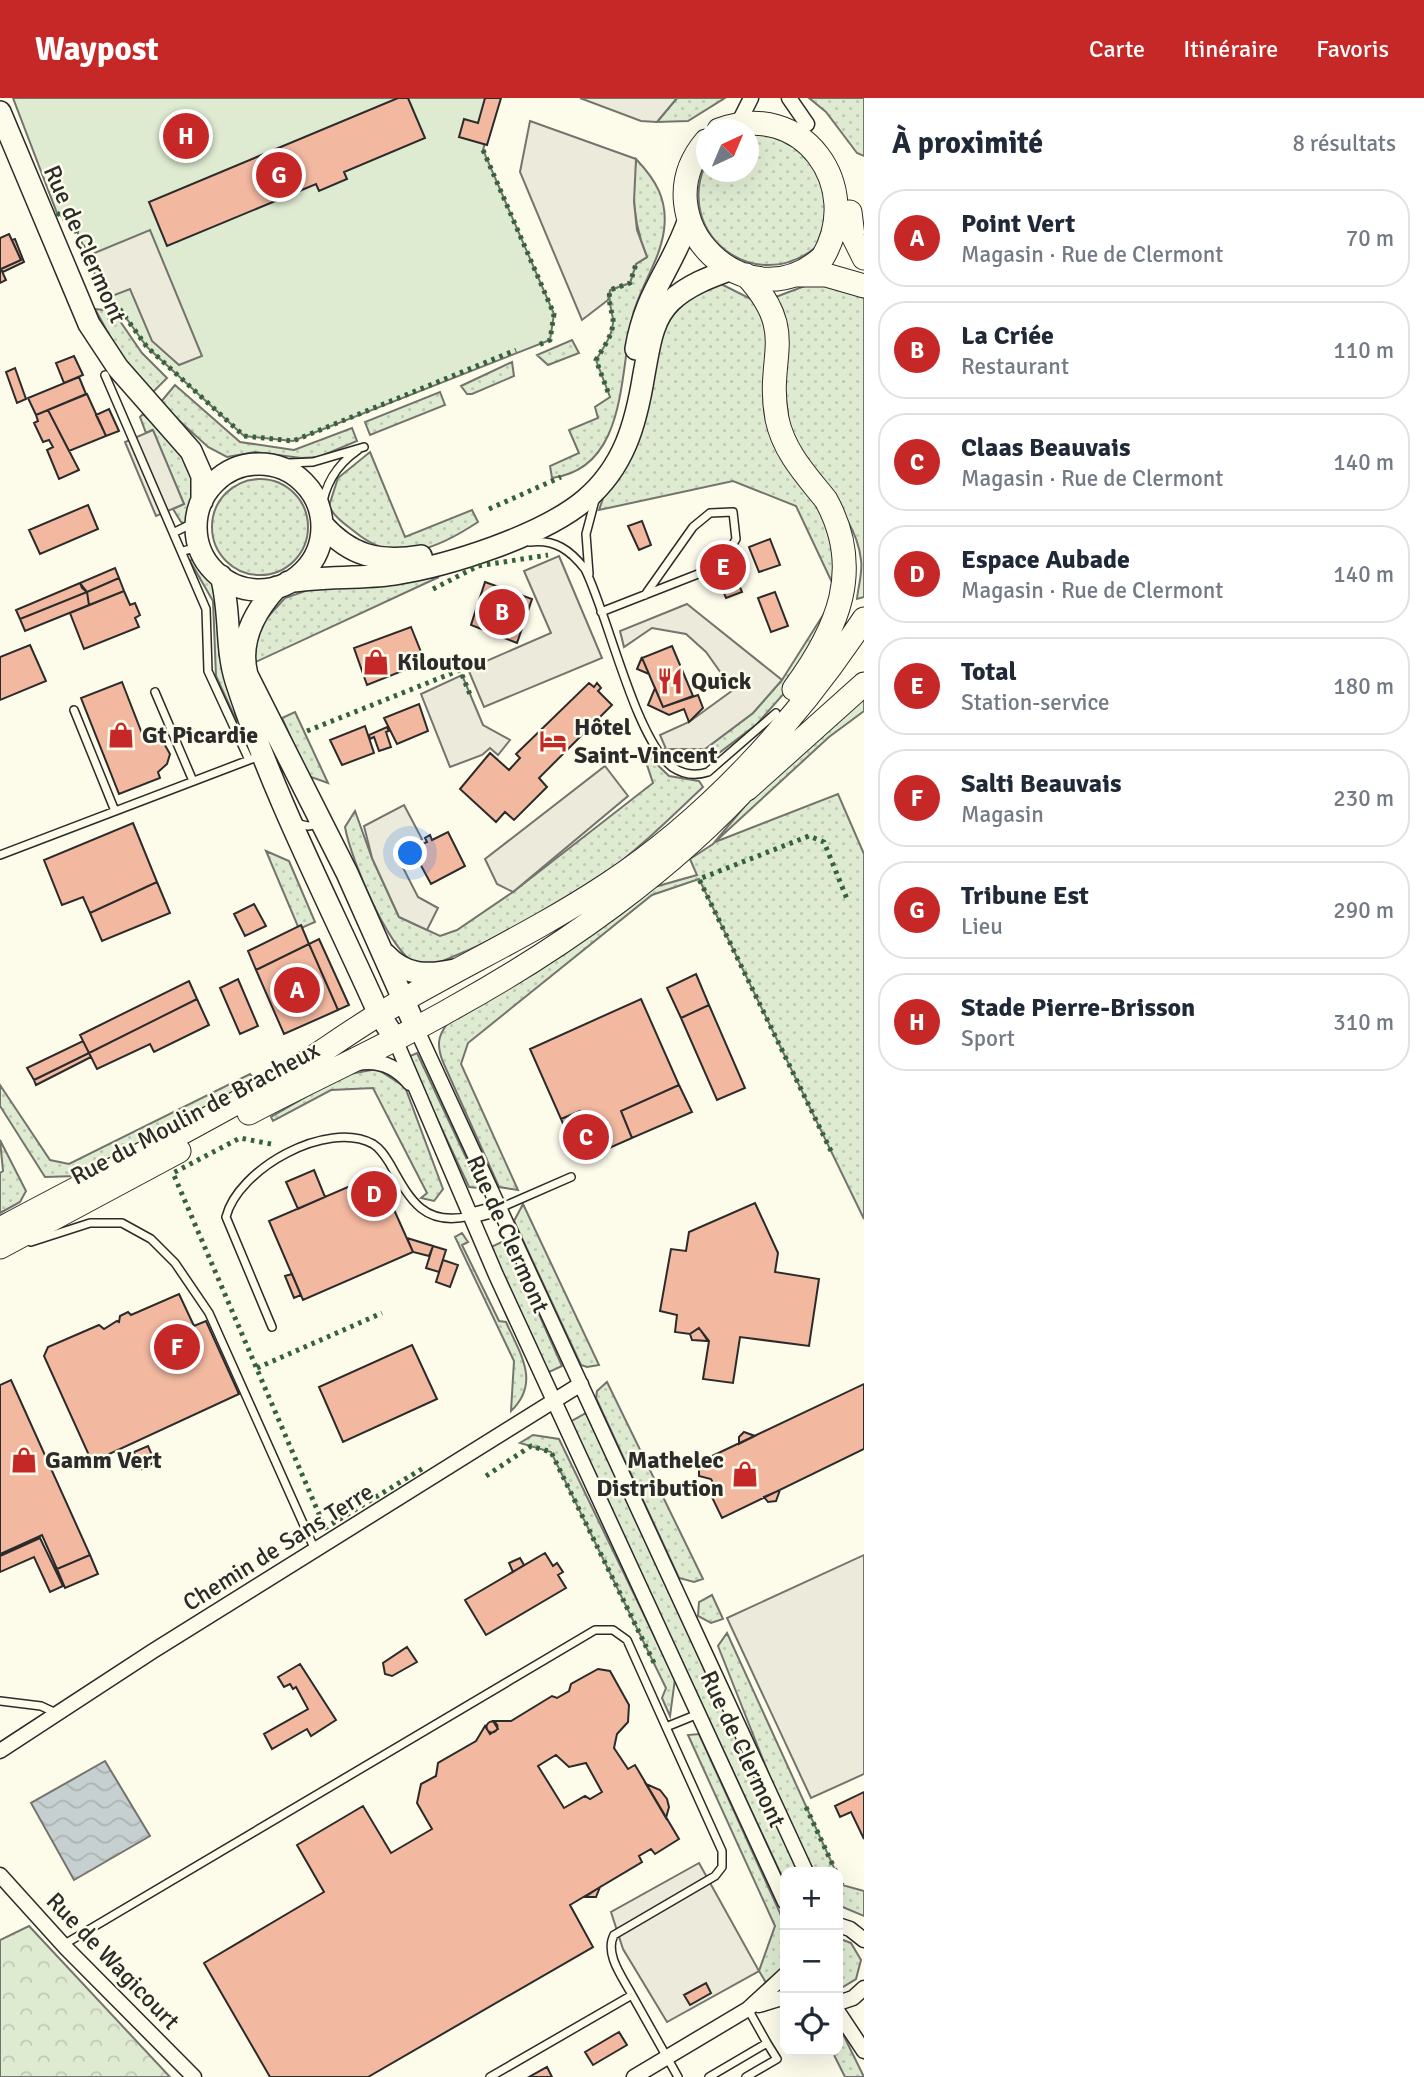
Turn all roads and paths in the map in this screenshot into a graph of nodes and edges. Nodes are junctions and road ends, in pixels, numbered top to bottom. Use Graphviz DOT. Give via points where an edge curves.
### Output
graph roads {
  1 [pos="789,98"];
  2 [pos="746,108"];
  3 [pos="0,111"];
  4 [pos="807,124"];
  5 [pos="696,156"];
  6 [pos="850,204"];
  7 [pos="689,219"];
  8 [pos="864,258"];
  9 [pos="739,272"];
  10 [pos="785,276"];
  11 [pos="864,286"];
  12 [pos="105,375"];
  13 [pos="164,420"];
  14 [pos="266,464"];
  15 [pos="242,466"];
  16 [pos="608,475"];
  17 [pos="200,507"];
  18 [pos="321,518"];
  19 [pos="175,532"];
  20 [pos="193,551"];
  21 [pos="468,555"];
  22 [pos="221,576"];
  23 [pos="590,578"];
  24 [pos="283,585"];
  25 [pos="645,595"];
  26 [pos="601,612"];
  27 [pos="864,619"];
  28 [pos="864,641"];
  29 [pos="864,684"];
  30 [pos="155,692"];
  31 [pos="74,710"];
  32 [pos="776,713"];
  33 [pos="256,757"];
  34 [pos="193,780"];
  35 [pos="735,801"];
  36 [pos="115,811"];
  37 [pos="290,822"];
  38 [pos="322,823"];
  39 [pos="0,855"];
  40 [pos="608,884"];
  41 [pos="380,948"];
  42 [pos="464,968"];
  43 [pos="404,1000"];
  44 [pos="379,1014"];
  45 [pos="416,1028"];
  46 [pos="394,1037"];
  47 [pos="329,1070"];
  48 [pos="418,1097"];
  49 [pos="571,1177"];
  50 [pos="500,1208"];
  51 [pos="470,1216"];
  52 [pos="0,1229"];
  53 [pos="0,1250"];
  54 [pos="272,1327"];
  55 [pos="581,1384"];
  56 [pos="554,1400"];
  57 [pos="315,1551"];
  58 [pos="0,1701"];
  59 [pos="698,1713"];
  60 [pos="57,1714"];
  61 [pos="666,1727"];
  62 [pos="0,1751"];
  63 [pos="804,1867"];
  64 [pos="0,1875"];
  65 [pos="780,1891"];
  66 [pos="847,1925"];
  67 [pos="864,1940"];
  68 [pos="63,1945"];
  69 [pos="780,1980"];
  70 [pos="864,1988"];
  71 [pos="632,1995"];
  72 [pos="780,1999"];
  73 [pos="843,2001"];
  74 [pos="748,2009"];
  75 [pos="843,2020"];
  76 [pos="768,2043"];
  77 [pos="864,2051"];
  78 [pos="667,2057"];
  79 [pos="194,2077"];
  80 [pos="490,2077"];
  81 [pos="634,2077"];
  82 [pos="678,2077"];
  83 [pos="709,2077"];
  84 [pos="746,2077"];
  1 -- 4 [label="street"];
  2 -- 4 [label="main road"];
  3 -- 13 [label="main road, Rue de Clermont" via="93,331 118,368"];
  4 -- 6 [label="main road" via="842,155"];
  5 -- 7 [label="main road" via="687,178"];
  6 -- 8 [label="main road" via="853,236"];
  6 -- 10 [label="main road" via="843,229 829,251 809,267"];
  7 -- 9 [label="main road" via="701,244"];
  7 -- 18 [label="main road" via="643,314 628,404 618,435 599,469 578,491 532,518 411,558 358,554 343,545"];
  9 -- 10 [label="main road"];
  9 -- 16 [label="main road" via="686,290 661,314 652,335 630,438"];
  9 -- 32 [label="main road" via="768,302 777,323 775,397 780,432 796,464 844,524 854,560 853,586 842,615 822,651"];
  10 -- 11 [label="main road" via="826,275"];
  12 -- 19 [label="lane"];
  13 -- 15 [label="main road, Rue de Clermont" via="208,458"];
  13 -- 17 [label="main road, Rue de Clermont" via="195,460 203,483"];
  14 -- 15 [label="main road"];
  14 -- 18 [label="main road" via="299,478 313,493"];
  14 -- 18 [label="lane" via="313,462 364,447 334,473"];
  15 -- 17 [label="main road" via="216,481"];
  16 -- 21 [label="main road" via="567,513"];
  16 -- 23 [label="lane" via="587,526"];
  17 -- 19 [label="lane" via="189,525"];
  17 -- 20 [label="main road"];
  18 -- 24 [label="main road" via="320,545 314,558"];
  19 -- 20 [label="lane"];
  20 -- 22 [label="main road"];
  20 -- 33 [label="lane" via="208,618 208,671"];
  21 -- 23 [label="lane" via="524,542 549,542 570,552"];
  21 -- 24 [label="main road" via="394,574"];
  22 -- 24 [label="main road" via="244,587"];
  22 -- 33 [label="main road, Rue de Clermont" via="230,659"];
  23 -- 26 [label="lane"];
  24 -- 38 [label="main road, Rue de Clermont" via="250,628 244,648 246,668"];
  25 -- 25 [label="lane" via="721,565 736,539 733,512 710,513 693,527"];
  25 -- 26 [label="lane"];
  26 -- 32 [label="lane" via="652,741 671,766 700,775 726,759"];
  27 -- 40 [label="main road" via="803,701 738,774 689,822"];
  28 -- 35 [label="main road"];
  29 -- 35 [label="main road"];
  30 -- 34 [label="lane"];
  31 -- 36 [label="lane"];
  32 -- 40 [label="main road" via="708,789"];
  33 -- 34 [label="lane"];
  33 -- 37 [label="main road, Rue de Clermont"];
  34 -- 36 [label="lane"];
  35 -- 45 [label="main road, Rue du Moulin de Bracheux" via="668,862 600,914"];
  36 -- 39 [label="lane"];
  37 -- 38 [label="lane"];
  37 -- 44 [label="main road, Rue de Clermont"];
  38 -- 41 [label="main road, Rue de Clermont"];
  40 -- 42 [label="main road, Rue du Moulin de Bracheux"];
  41 -- 42 [label="main road" via="395,964 415,973"];
  41 -- 43 [label="main road, Rue de Clermont"];
  42 -- 43 [label="main road, Rue du Moulin de Bracheux"];
  43 -- 44 [label="main road, Rue du Moulin de Bracheux"];
  43 -- 45 [label="main road, Rue de Clermont"];
  44 -- 46 [label="main road, Rue de Clermont"];
  44 -- 52 [label="main road, Rue du Moulin de Bracheux" via="275,1081"];
  45 -- 46 [label="main road, Rue du Moulin de Bracheux"];
  45 -- 50 [label="street, Rue de Clermont"];
  46 -- 47 [label="main road, Rue du Moulin de Bracheux"];
  46 -- 48 [label="street, Rue de Clermont"];
  47 -- 48 [label="street" via="379,1063 402,1074"];
  47 -- 53 [label="main road, Rue du Moulin de Bracheux"];
  48 -- 51 [label="street, Rue de Clermont"];
  49 -- 50 [label="lane"];
  50 -- 51 [label="street"];
  50 -- 55 [label="street, Rue de Clermont"];
  51 -- 54 [label="lane" via="445,1220 422,1209 407,1194 380,1149 356,1139 326,1138 259,1169 226,1217"];
  51 -- 56 [label="street, Rue de Clermont"];
  53 -- 57 [label="lane" via="79,1226 112,1222 140,1231 174,1263 209,1313"];
  55 -- 56 [label="street, Chemin de Sans Terre"];
  55 -- 63 [label="street, Rue de Clermont"];
  56 -- 57 [label="street, Chemin de Sans Terre"];
  56 -- 59 [label="street, Rue de Clermont"];
  57 -- 60 [label="street, Chemin de Sans Terre"];
  58 -- 60 [label="lane" via="41,1706"];
  59 -- 61 [label="lane"];
  59 -- 65 [label="street, Rue de Clermont"];
  60 -- 62 [label="street, Chemin de Sans Terre"];
  61 -- 68 [label="lane" via="627,1640 613,1630 595,1630"];
  61 -- 71 [label="lane" via="723,1859 715,1876 614,1935 612,1955"];
  64 -- 68 [label="street, Rue de Wagicourt"];
  66 -- 67 [label="street"];
  68 -- 79 [label="street, Rue de Wagicourt"];
  69 -- 74 [label="street"];
  70 -- 73 [label="street"];
  71 -- 78 [label="lane"];
  71 -- 80 [label="lane"];
  72 -- 74 [label="street"];
  74 -- 76 [label="lane"];
  74 -- 78 [label="street"];
  75 -- 77 [label="street"];
  76 -- 83 [label="lane"];
  76 -- 84 [label="lane" via="777,2059"];
  78 -- 81 [label="street"];
  78 -- 82 [label="lane"];
}
